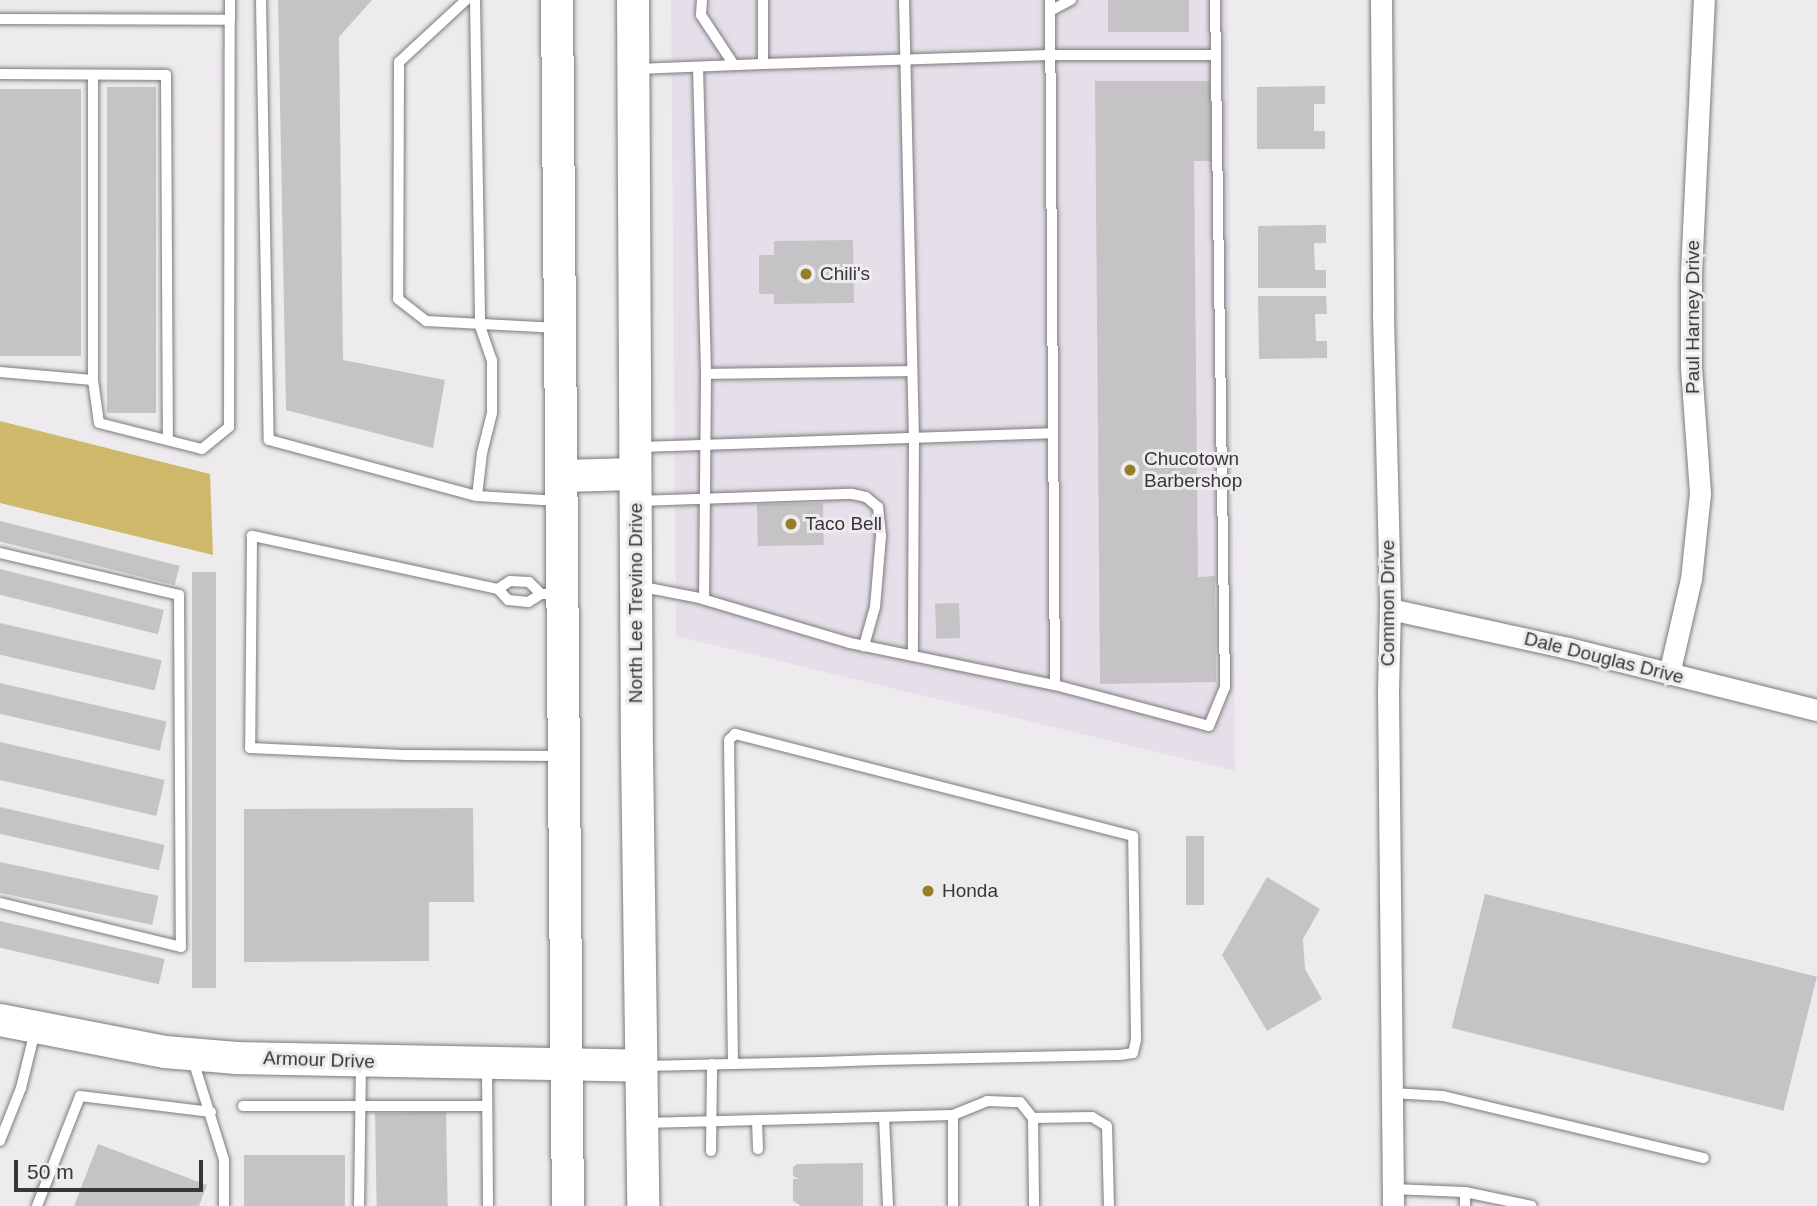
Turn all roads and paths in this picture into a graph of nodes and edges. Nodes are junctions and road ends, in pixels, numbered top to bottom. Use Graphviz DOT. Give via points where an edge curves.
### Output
graph roads {
  1 [pos="230,0"];
  2 [pos="261,0"];
  3 [pos="466,0"];
  4 [pos="475,0"];
  5 [pos="557,0"];
  6 [pos="633,0"];
  7 [pos="702,0"];
  8 [pos="762,0"];
  9 [pos="904,0"];
  10 [pos="1071,0"];
  11 [pos="1216,0"];
  12 [pos="1381,0"];
  13 [pos="1704,0"];
  14 [pos="1050,5"];
  15 [pos="0,19"];
  16 [pos="230,20"];
  17 [pos="1050,55"];
  18 [pos="1216,55"];
  19 [pos="905,60"];
  20 [pos="762,64"];
  21 [pos="734,65"];
  22 [pos="698,67"];
  23 [pos="634,69"];
  24 [pos="0,74"];
  25 [pos="93,75"];
  26 [pos="480,326"];
  27 [pos="560,328"];
  28 [pos="912,370"];
  29 [pos="0,372"];
  30 [pos="706,373"];
  31 [pos="93,380"];
  32 [pos="1053,433"];
  33 [pos="914,438"];
  34 [pos="168,440"];
  35 [pos="705,446"];
  36 [pos="636,474"];
  37 [pos="562,489"];
  38 [pos="477,496"];
  39 [pos="705,498"];
  40 [pos="0,553"];
  41 [pos="637,586"];
  42 [pos="498,589"];
  43 [pos="552,594"];
  44 [pos="704,600"];
  45 [pos="1390,609"];
  46 [pos="864,646"];
  47 [pos="913,656"];
  48 [pos="1669,674"];
  49 [pos="1055,685"];
  50 [pos="1817,710"];
  51 [pos="564,757"];
  52 [pos="0,903"];
  53 [pos="0,1020"];
  54 [pos="36,1028"];
  55 [pos="191,1054"];
  56 [pos="361,1061"];
  57 [pos="487,1062"];
  58 [pos="733,1064"];
  59 [pos="566,1065"];
  60 [pos="712,1065"];
  61 [pos="641,1066"];
  62 [pos="1392,1093"];
  63 [pos="243,1106"];
  64 [pos="487,1106"];
  65 [pos="361,1107"];
  66 [pos="211,1112"];
  67 [pos="953,1115"];
  68 [pos="884,1117"];
  69 [pos="1033,1118"];
  70 [pos="757,1120"];
  71 [pos="711,1121"];
  72 [pos="642,1123"];
  73 [pos="0,1140"];
  74 [pos="758,1150"];
  75 [pos="711,1151"];
  76 [pos="1704,1158"];
  77 [pos="1465,1192"];
  78 [pos="1392,1197"];
  79 [pos="37,1206"];
  80 [pos="224,1206"];
  81 [pos="359,1206"];
  82 [pos="488,1206"];
  83 [pos="568,1206"];
  84 [pos="643,1206"];
  85 [pos="888,1206"];
  86 [pos="953,1206"];
  87 [pos="1034,1206"];
  88 [pos="1109,1206"];
  89 [pos="1465,1206"];
  90 [pos="1532,1206"];
  1 -- 16 [label="lane"];
  2 -- 38 [label="lane" via="269,440"];
  3 -- 26 [label="lane" via="399,62 398,299 426,321"];
  4 -- 26 [label="lane"];
  5 -- 27 [label="main road"];
  6 -- 23 [label="main road, North Lee Trevino Drive"];
  7 -- 21 [label="lane" via="701,15"];
  8 -- 20 [label="lane"];
  9 -- 19 [label="lane"];
  10 -- 14 [label="lane"];
  11 -- 18 [label="lane"];
  12 -- 45 [label="street, Common Drive"];
  13 -- 48 [label="street, Paul Harney Drive" via="1690,368 1700,493 1691,579"];
  14 -- 17 [label="lane"];
  15 -- 16 [label="lane"];
  16 -- 34 [label="lane" via="229,427 202,449"];
  17 -- 18 [label="lane"];
  17 -- 19 [label="lane"];
  17 -- 32 [label="lane"];
  18 -- 49 [label="lane" via="1225,687 1209,726"];
  19 -- 20 [label="lane"];
  19 -- 28 [label="lane"];
  20 -- 21 [label="lane"];
  21 -- 22 [label="lane"];
  22 -- 23 [label="lane"];
  22 -- 30 [label="lane"];
  23 -- 36 [label="main road, North Lee Trevino Drive"];
  24 -- 25 [label="lane"];
  25 -- 31 [label="lane"];
  25 -- 34 [label="lane" via="166,75"];
  26 -- 27 [label="lane"];
  26 -- 38 [label="lane" via="492,360 492,413"];
  27 -- 37 [label="main road"];
  28 -- 30 [label="lane"];
  28 -- 33 [label="lane"];
  29 -- 31 [label="lane"];
  30 -- 35 [label="lane"];
  31 -- 34 [label="lane" via="99,423"];
  32 -- 33 [label="lane"];
  32 -- 49 [label="lane"];
  33 -- 35 [label="lane"];
  33 -- 47 [label="lane"];
  35 -- 36 [label="lane"];
  35 -- 39 [label="lane"];
  36 -- 37 [label="main road"];
  36 -- 39 [label="lane"];
  36 -- 41 [label="main road, North Lee Trevino Drive"];
  37 -- 38 [label="lane"];
  37 -- 43 [label="main road"];
  39 -- 44 [label="lane"];
  39 -- 46 [label="lane" via="852,494 866,497 878,507 880,573"];
  40 -- 52 [label="lane" via="179,595 181,947"];
  41 -- 44 [label="lane"];
  41 -- 61 [label="main road, North Lee Trevino Drive"];
  42 -- 43 [label="lane" via="510,581 529,582"];
  42 -- 43 [label="lane" via="508,600 528,602"];
  42 -- 51 [label="lane" via="251,536 250,748"];
  43 -- 51 [label="main road"];
  44 -- 46 [label="lane"];
  45 -- 48 [label="street, Dale Douglas Drive"];
  45 -- 62 [label="street, Common Drive"];
  46 -- 47 [label="lane"];
  47 -- 49 [label="lane"];
  48 -- 50 [label="street, Dale Douglas Drive"];
  51 -- 59 [label="main road"];
  53 -- 54 [label="main road, Armour Drive"];
  54 -- 55 [label="main road, Armour Drive"];
  54 -- 73 [label="lane" via="21,1088"];
  55 -- 56 [label="main road, Armour Drive"];
  55 -- 66 [label="lane"];
  56 -- 57 [label="main road, Armour Drive"];
  56 -- 65 [label="lane"];
  57 -- 59 [label="main road, Armour Drive"];
  57 -- 64 [label="lane"];
  58 -- 58 [label="lane" via="1133,1053 1133,836 735,734 729,740"];
  58 -- 60 [label="lane"];
  59 -- 61 [label="main road, Armour Drive"];
  59 -- 83 [label="main road"];
  60 -- 61 [label="lane"];
  60 -- 71 [label="lane"];
  61 -- 72 [label="main road, North Lee Trevino Drive"];
  62 -- 76 [label="lane" via="1443,1097"];
  62 -- 78 [label="street, Common Drive"];
  63 -- 65 [label="lane"];
  64 -- 65 [label="lane"];
  64 -- 82 [label="lane"];
  65 -- 81 [label="lane"];
  66 -- 79 [label="lane" via="80,1096"];
  66 -- 80 [label="lane" via="224,1160"];
  67 -- 68 [label="lane"];
  67 -- 69 [label="lane" via="986,1101 1020,1101"];
  67 -- 86 [label="lane"];
  68 -- 70 [label="lane"];
  68 -- 85 [label="lane"];
  69 -- 87 [label="lane"];
  69 -- 88 [label="lane" via="1092,1117 1107,1126"];
  70 -- 71 [label="lane"];
  70 -- 74 [label="lane"];
  71 -- 72 [label="lane"];
  71 -- 75 [label="lane"];
  72 -- 84 [label="main road, North Lee Trevino Drive"];
  77 -- 78 [label="lane"];
  77 -- 89 [label="lane"];
  77 -- 90 [label="lane"];
}
